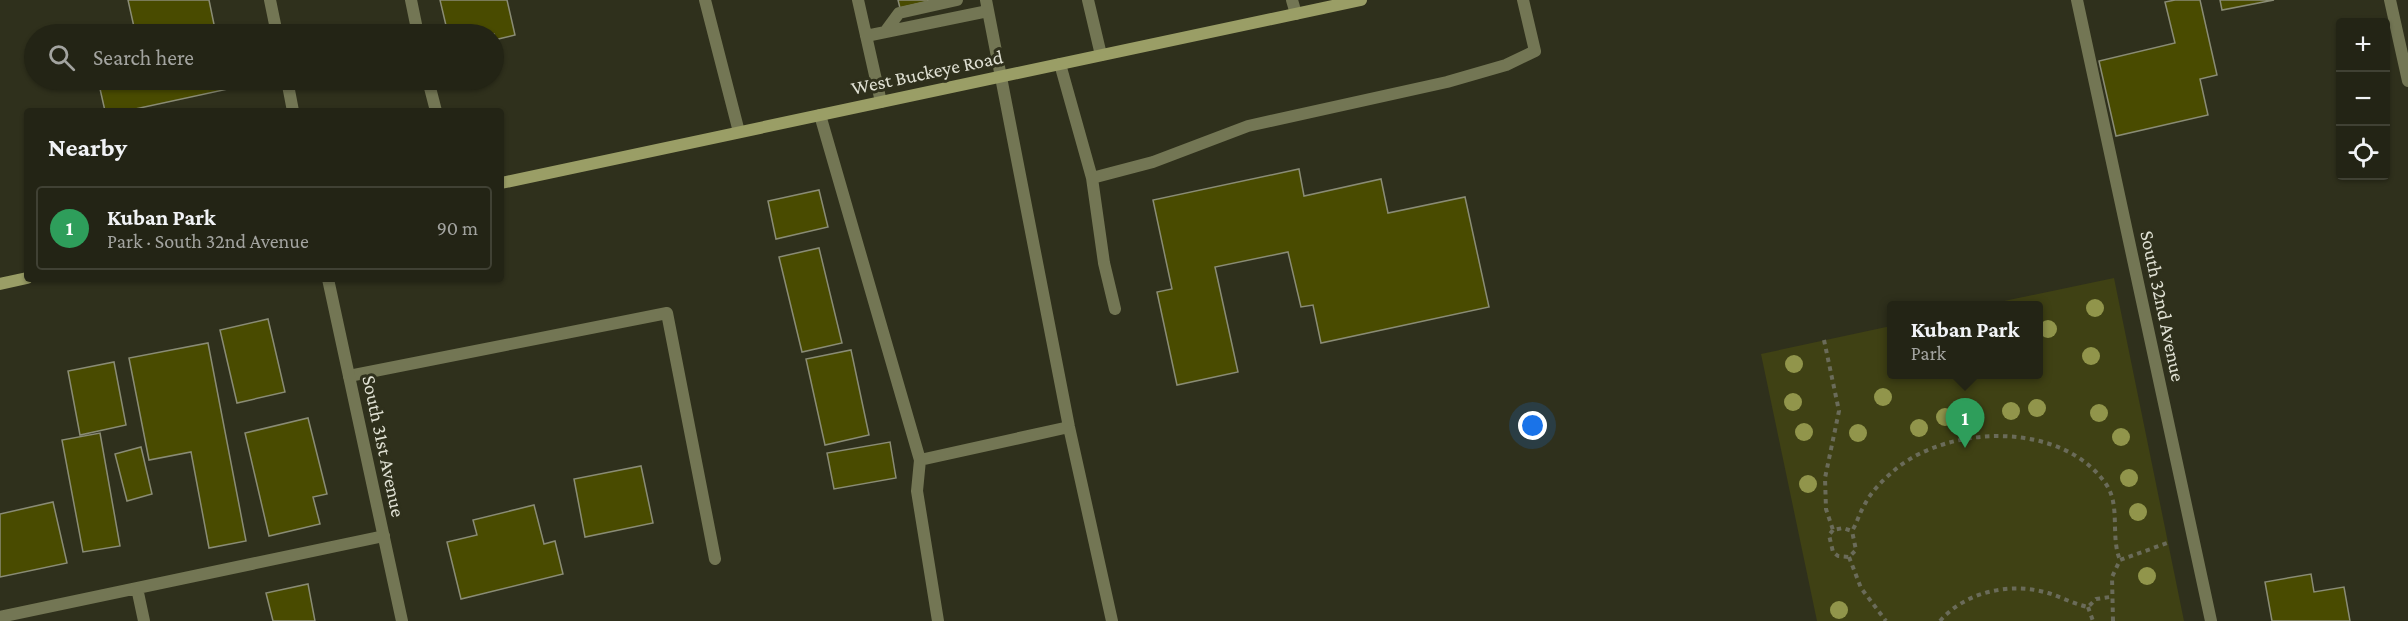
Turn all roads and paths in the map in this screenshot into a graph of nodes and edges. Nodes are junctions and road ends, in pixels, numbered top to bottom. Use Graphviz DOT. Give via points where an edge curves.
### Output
graph roads {
  1 [pos="270,0"];
  2 [pos="411,0"];
  3 [pos="705,0"];
  4 [pos="858,0"];
  5 [pos="957,0"];
  6 [pos="1088,0"];
  7 [pos="1292,0"];
  8 [pos="1361,0"];
  9 [pos="1523,0"];
  10 [pos="2077,0"];
  11 [pos="2390,0"];
  12 [pos="987,6"];
  13 [pos="1296,14"];
  14 [pos="275,24"];
  15 [pos="416,24"];
  16 [pos="885,32"];
  17 [pos="866,36"];
  18 [pos="1101,55"];
  19 [pos="1060,64"];
  20 [pos="1001,75"];
  21 [pos="2407,75"];
  22 [pos="288,90"];
  23 [pos="431,90"];
  24 [pos="880,102"];
  25 [pos="292,108"];
  26 [pos="435,108"];
  27 [pos="820,115"];
  28 [pos="739,132"];
  29 [pos="1092,178"];
  30 [pos="504,182"];
  31 [pos="24,279"];
  32 [pos="329,282"];
  33 [pos="0,284"];
  34 [pos="1115,309"];
  35 [pos="1824,340"];
  36 [pos="349,376"];
  37 [pos="1069,427"];
  38 [pos="920,460"];
  39 [pos="1833,530"];
  40 [pos="1852,531"];
  41 [pos="384,536"];
  42 [pos="2193,536"];
  43 [pos="1849,557"];
  44 [pos="715,559"];
  45 [pos="2120,560"];
  46 [pos="137,588"];
  47 [pos="2110,597"];
  48 [pos="2088,607"];
  49 [pos="0,617"];
  50 [pos="144,621"];
  51 [pos="402,621"];
  52 [pos="938,621"];
  53 [pos="1112,621"];
  54 [pos="1886,621"];
  55 [pos="1940,621"];
  56 [pos="2093,621"];
  57 [pos="2113,621"];
  58 [pos="2211,621"];
  1 -- 14 [label="street"];
  2 -- 15 [label="street"];
  3 -- 28 [label="street"];
  4 -- 17 [label="street"];
  5 -- 16 [label="street" via="899,14"];
  6 -- 18 [label="street"];
  7 -- 13 [label="street"];
  8 -- 13 [label="main road, West Buckeye Road"];
  9 -- 29 [label="street" via="1535,51 1506,65 1394,95 1248,126 1153,162"];
  10 -- 42 [label="street, South 32nd Avenue"];
  11 -- 21 [label="street"];
  12 -- 16 [label="street"];
  12 -- 20 [label="street"];
  13 -- 18 [label="main road, West Buckeye Road"];
  16 -- 17 [label="street"];
  17 -- 24 [label="street"];
  18 -- 19 [label="main road, West Buckeye Road"];
  19 -- 20 [label="main road, West Buckeye Road"];
  19 -- 29 [label="street"];
  20 -- 24 [label="main road, West Buckeye Road"];
  20 -- 37 [label="street"];
  22 -- 25 [label="street"];
  23 -- 26 [label="street"];
  24 -- 27 [label="main road, West Buckeye Road"];
  27 -- 28 [label="main road, West Buckeye Road"];
  27 -- 38 [label="street"];
  28 -- 30 [label="main road, West Buckeye Road"];
  29 -- 34 [label="street"];
  31 -- 33 [label="main road"];
  32 -- 36 [label="street, South 31st Avenue"];
  35 -- 39 [label="path" via="1839,411 1825,478 1826,509"];
  36 -- 41 [label="street, South 31st Avenue"];
  36 -- 44 [label="street" via="667,313"];
  37 -- 38 [label="street"];
  37 -- 53 [label="street"];
  38 -- 52 [label="street" via="916,491"];
  39 -- 40 [label="path"];
  39 -- 43 [label="path" via="1833,552"];
  40 -- 43 [label="path" via="1856,550"];
  40 -- 45 [label="path" via="1871,493 1899,467 1951,443 1976,437 2011,436 2063,447 2085,462 2107,485 2114,505"];
  41 -- 46 [label="street"];
  41 -- 51 [label="street, South 31st Avenue"];
  42 -- 45 [label="path"];
  42 -- 58 [label="street, South 32nd Avenue"];
  43 -- 54 [label="path" via="1862,588"];
  45 -- 47 [label="path" via="2112,577"];
  46 -- 49 [label="street"];
  46 -- 50 [label="street"];
  47 -- 48 [label="path" via="2096,599"];
  47 -- 57 [label="path"];
  48 -- 55 [label="path" via="2050,593 2013,588 1990,591 1958,605"];
  48 -- 56 [label="path"];
}
